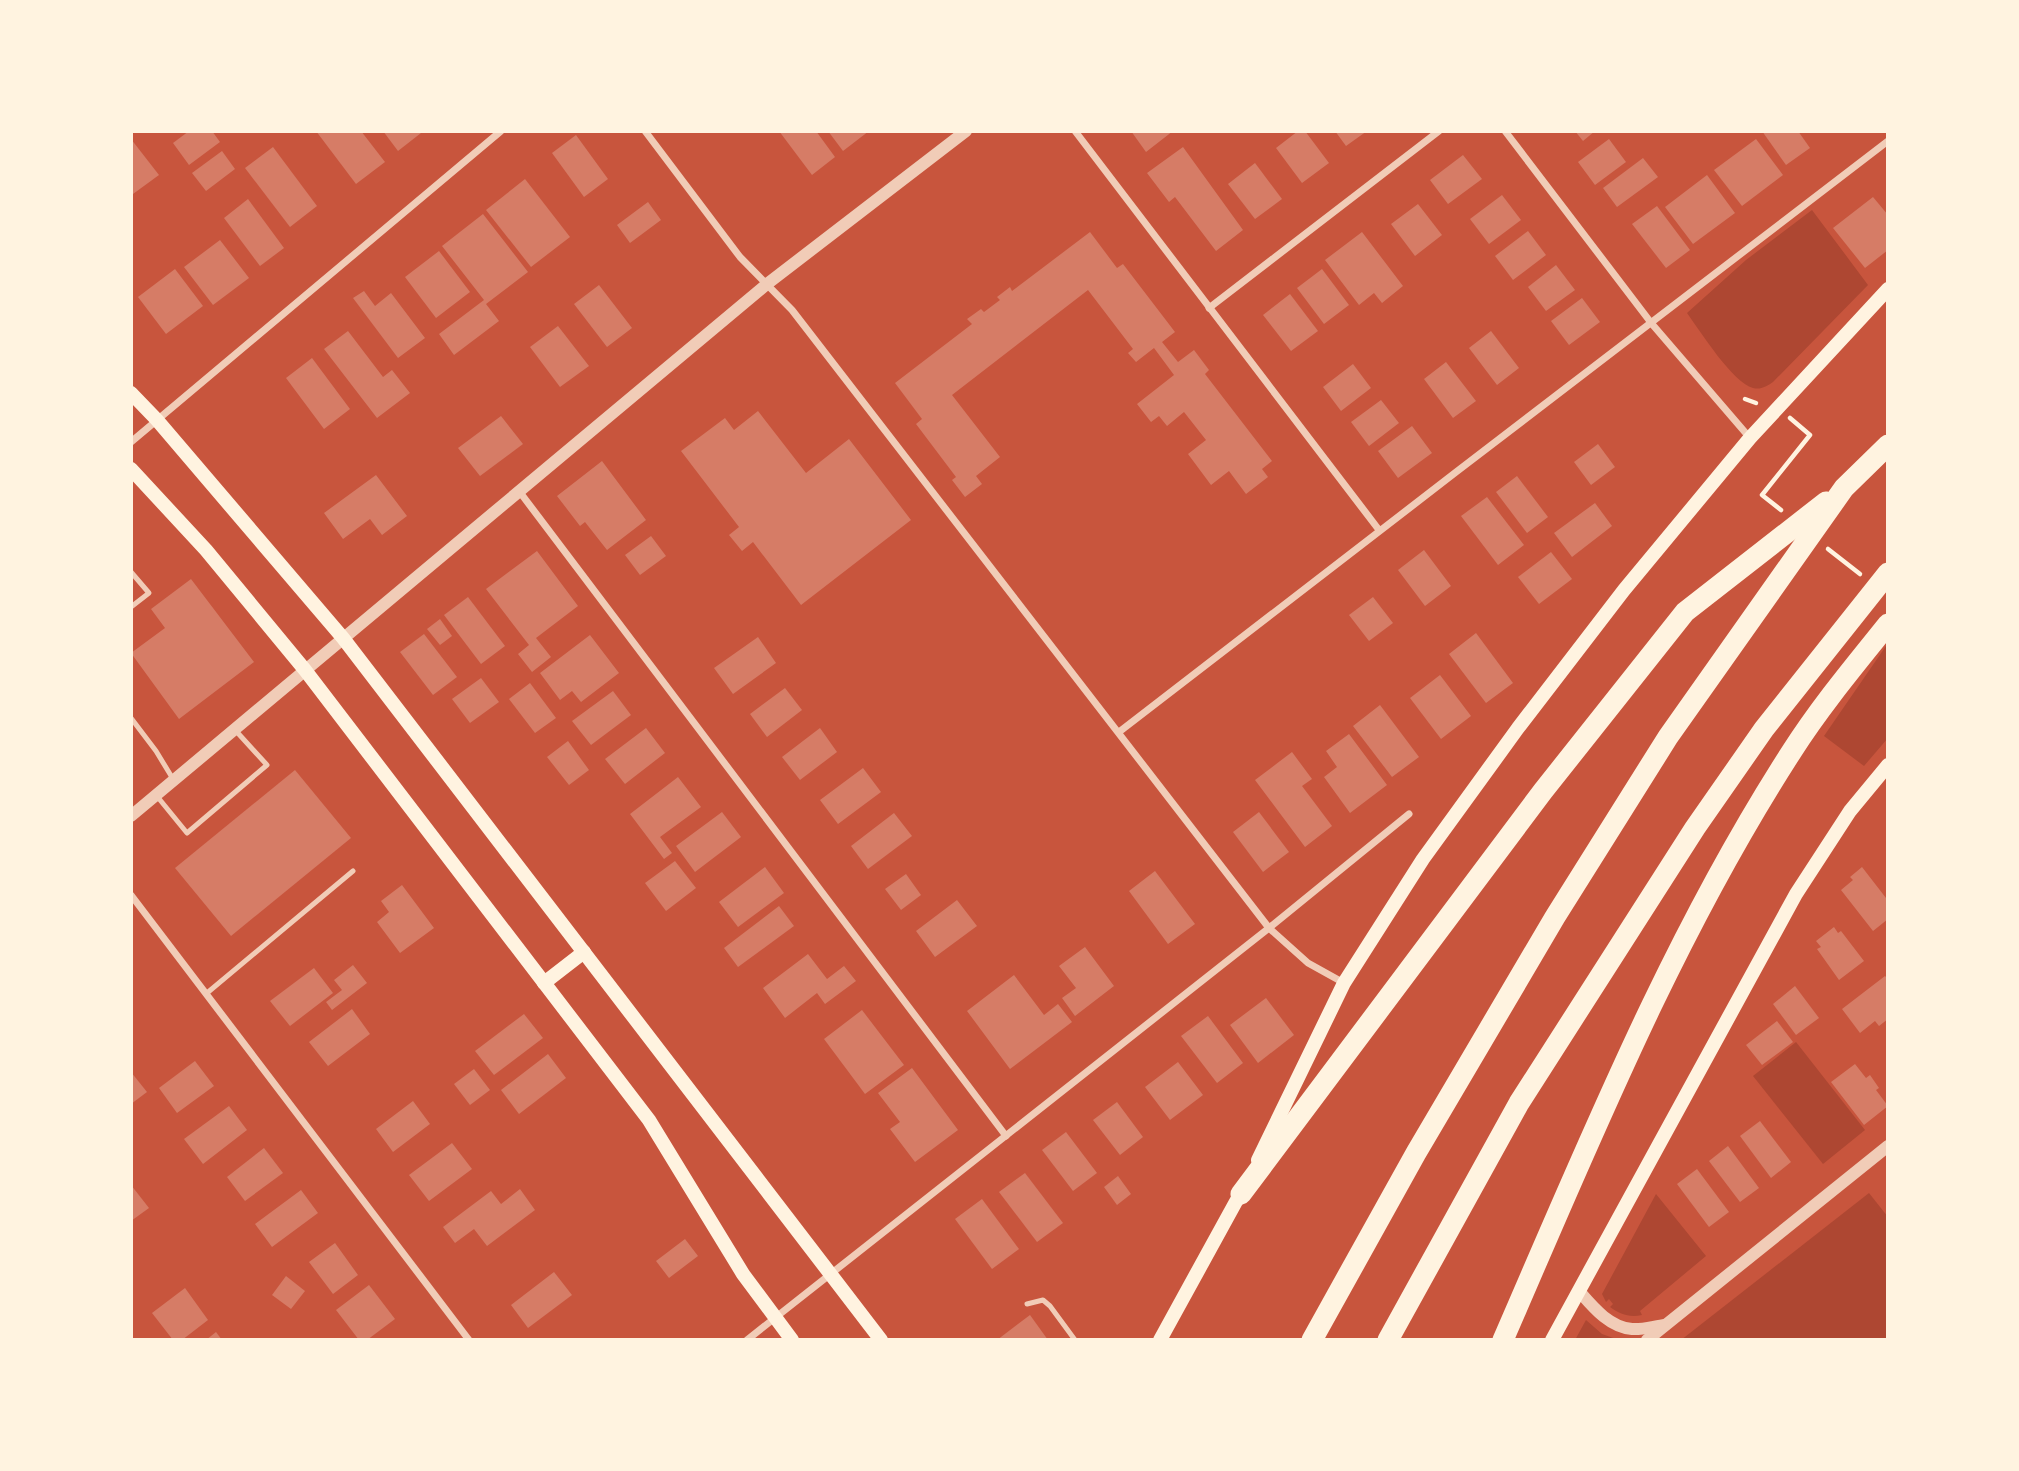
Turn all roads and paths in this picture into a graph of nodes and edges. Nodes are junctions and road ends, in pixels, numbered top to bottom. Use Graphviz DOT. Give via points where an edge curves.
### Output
graph roads {
  1 [pos="501,131"];
  2 [pos="645,131"];
  3 [pos="966,131"];
  4 [pos="1076,131"];
  5 [pos="1439,131"];
  6 [pos="1505,131"];
  7 [pos="1888,141"];
  8 [pos="767,284"];
  9 [pos="1888,289"];
  10 [pos="1209,308"];
  11 [pos="1652,324"];
  12 [pos="131,393"];
  13 [pos="157,420"];
  14 [pos="1750,438"];
  15 [pos="131,442"];
  16 [pos="1888,445"];
  17 [pos="131,469"];
  18 [pos="1844,488"];
  19 [pos="519,491"];
  20 [pos="1379,530"];
  21 [pos="131,572"];
  22 [pos="1888,573"];
  23 [pos="131,607"];
  24 [pos="1888,624"];
  25 [pos="343,638"];
  26 [pos="305,670"];
  27 [pos="131,718"];
  28 [pos="235,729"];
  29 [pos="1119,732"];
  30 [pos="1888,765"];
  31 [pos="173,779"];
  32 [pos="156,795"];
  33 [pos="1409,814"];
  34 [pos="131,816"];
  35 [pos="353,871"];
  36 [pos="131,895"];
  37 [pos="1269,928"];
  38 [pos="584,953"];
  39 [pos="544,982"];
  40 [pos="1344,983"];
  41 [pos="207,993"];
  42 [pos="1006,1136"];
  43 [pos="1888,1146"];
  44 [pos="1241,1194"];
  45 [pos="830,1274"];
  46 [pos="1578,1291"];
  47 [pos="1027,1304"];
  48 [pos="775,1318"];
  49 [pos="1665,1325"];
  50 [pos="469,1340"];
  51 [pos="747,1340"];
  52 [pos="792,1340"];
  53 [pos="881,1340"];
  54 [pos="1075,1340"];
  55 [pos="1160,1340"];
  56 [pos="1312,1340"];
  57 [pos="1388,1340"];
  58 [pos="1503,1340"];
  59 [pos="1552,1340"];
  60 [pos="1647,1340"];
  1 -- 13 [label="street"];
  2 -- 8 [label="street" via="740,257"];
  3 -- 8 [label="street"];
  4 -- 10 [label="street"];
  5 -- 10 [label="street"];
  6 -- 11 [label="street"];
  7 -- 11 [label="street"];
  8 -- 19 [label="street"];
  8 -- 29 [label="street" via="792,310"];
  9 -- 14 [label="main road"];
  10 -- 20 [label="street"];
  11 -- 14 [label="street"];
  11 -- 20 [label="street"];
  12 -- 13 [label="main road"];
  13 -- 15 [label="street"];
  13 -- 25 [label="main road"];
  14 -- 40 [label="main road" via="1518,728 1423,859"];
  16 -- 18 [label="highway"];
  17 -- 26 [label="main road" via="206,550"];
  18 -- 44 [label="highway" via="1685,612 1543,791"];
  18 -- 56 [label="highway" via="1668,737 1562,906"];
  19 -- 25 [label="street"];
  19 -- 42 [label="street"];
  20 -- 29 [label="street"];
  21 -- 23 [label="lane" via="149,593"];
  22 -- 57 [label="highway" via="1765,729 1695,828 1519,1103"];
  24 -- 58 [label="highway" via="1793,750 1672,961"];
  25 -- 26 [label="street"];
  25 -- 38 [label="main road"];
  26 -- 28 [label="street"];
  26 -- 39 [label="main road"];
  27 -- 31 [label="lane"];
  28 -- 31 [label="street"];
  28 -- 32 [label="lane" via="267,765 187,833"];
  29 -- 37 [label="street"];
  30 -- 46 [label="main road" via="1850,811 1796,894"];
  31 -- 32 [label="street"];
  32 -- 34 [label="street"];
  33 -- 37 [label="street"];
  35 -- 41 [label="lane"];
  36 -- 41 [label="street"];
  37 -- 40 [label="street" via="1308,963"];
  37 -- 42 [label="street"];
  38 -- 39 [label="main road"];
  38 -- 45 [label="main road"];
  39 -- 48 [label="main road" via="649,1121"];
  40 -- 44 [label="main road"];
  41 -- 50 [label="street"];
  42 -- 45 [label="street"];
  43 -- 49 [label="street"];
  44 -- 55 [label="main road"];
  45 -- 48 [label="street"];
  45 -- 53 [label="main road"];
  46 -- 49 [label="street" via="1600,1314 1622,1326"];
  46 -- 59 [label="main road"];
  47 -- 54 [label="lane" via="1043,1300"];
  48 -- 51 [label="street"];
  48 -- 52 [label="main road"];
  49 -- 60 [label="street"];
}
